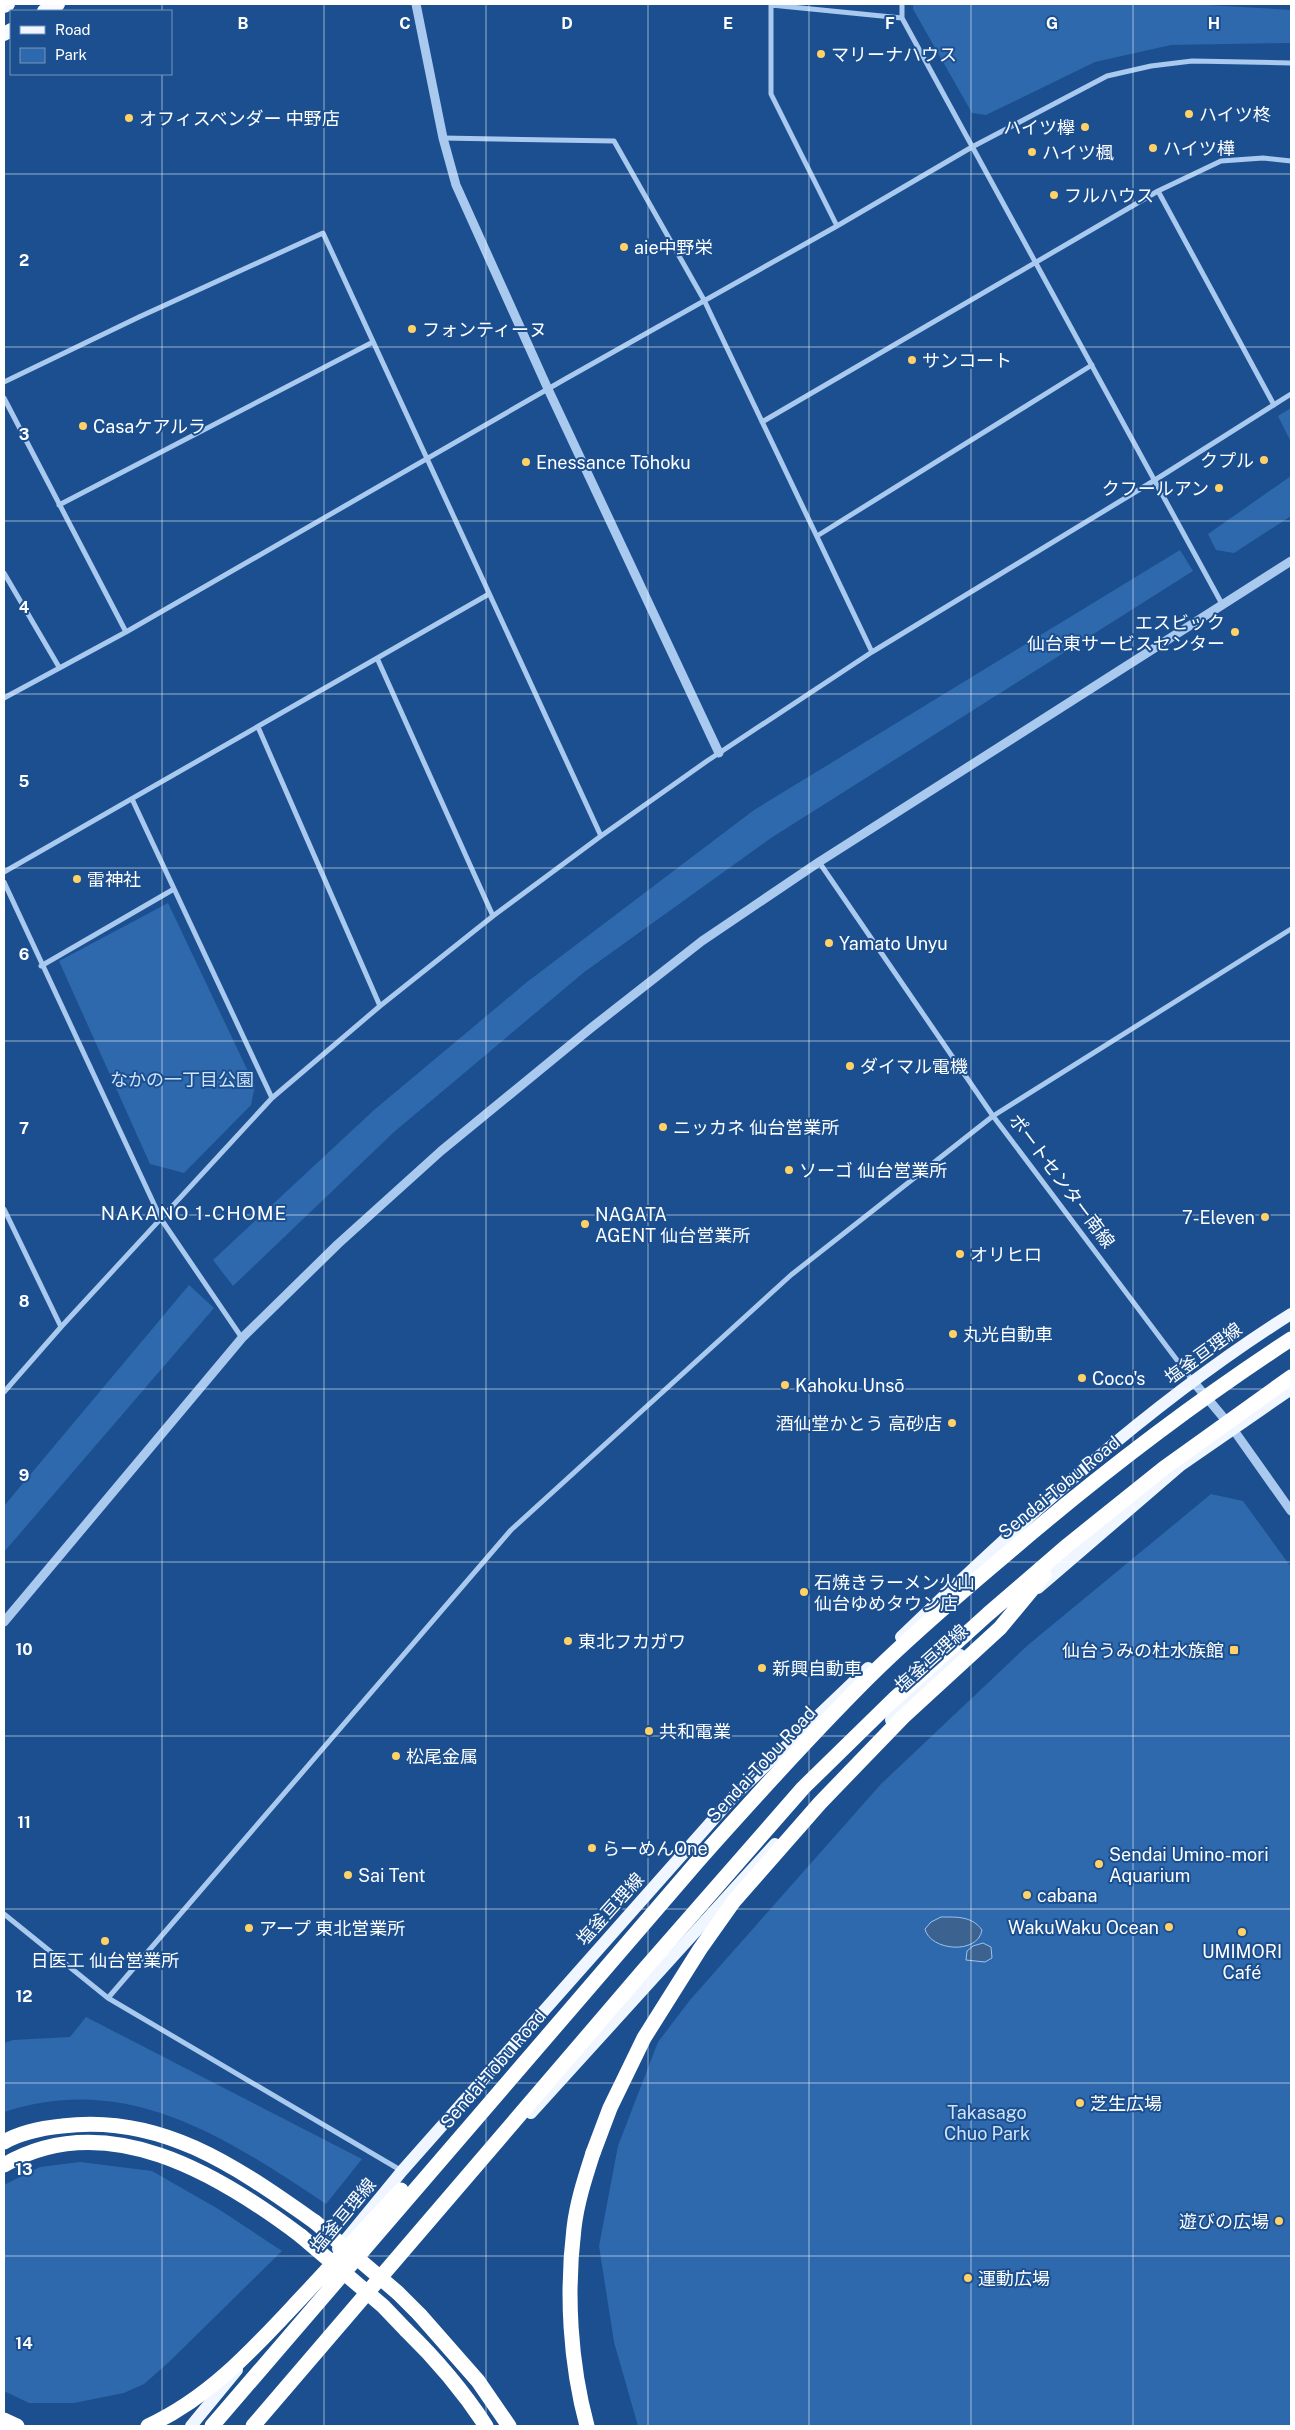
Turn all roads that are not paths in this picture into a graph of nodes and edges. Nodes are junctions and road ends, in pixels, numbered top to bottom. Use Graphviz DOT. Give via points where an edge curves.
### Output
graph roads {
  1 [pos="8,4"];
  2 [pos="58,4"];
  3 [pos="416,4"];
  4 [pos="902,4"];
  5 [pos="4,6"];
  6 [pos="46,10"];
  7 [pos="902,18"];
  8 [pos="1291,63"];
  9 [pos="443,138"];
  10 [pos="972,147"];
  11 [pos="1291,161"];
  12 [pos="1158,191"];
  13 [pos="837,226"];
  14 [pos="1035,263"];
  15 [pos="704,300"];
  16 [pos="373,342"];
  17 [pos="1092,366"];
  18 [pos="4,382"];
  19 [pos="548,389"];
  20 [pos="1291,394"];
  21 [pos="4,398"];
  22 [pos="1274,405"];
  23 [pos="762,422"];
  24 [pos="427,458"];
  25 [pos="1155,480"];
  26 [pos="59,505"];
  27 [pos="817,536"];
  28 [pos="1291,560"];
  29 [pos="4,573"];
  30 [pos="489,594"];
  31 [pos="1222,604"];
  32 [pos="126,632"];
  33 [pos="872,652"];
  34 [pos="377,658"];
  35 [pos="60,667"];
  36 [pos="4,698"];
  37 [pos="258,726"];
  38 [pos="719,753"];
  39 [pos="132,798"];
  40 [pos="601,836"];
  41 [pos="819,862"];
  42 [pos="4,872"];
  43 [pos="4,882"];
  44 [pos="174,890"];
  45 [pos="493,916"];
  46 [pos="1291,930"];
  47 [pos="42,966"];
  48 [pos="380,1006"];
  49 [pos="272,1098"];
  50 [pos="993,1116"];
  51 [pos="4,1209"];
  52 [pos="161,1219"];
  53 [pos="1291,1314"];
  54 [pos="60,1327"];
  55 [pos="242,1338"];
  56 [pos="1291,1339"];
  57 [pos="1291,1377"];
  58 [pos="1192,1380"];
  59 [pos="1291,1390"];
  60 [pos="4,1392"];
  61 [pos="1232,1429"];
  62 [pos="1291,1511"];
  63 [pos="1068,1544"];
  64 [pos="4,1622"];
  65 [pos="4,1914"];
  66 [pos="108,1998"];
  67 [pos="558,2021"];
  68 [pos="4,2142"];
  69 [pos="4,2165"];
  70 [pos="402,2171"];
  71 [pos="4,2420"];
  72 [pos="17,2426"];
  73 [pos="148,2426"];
  74 [pos="191,2426"];
  75 [pos="212,2426"];
  76 [pos="253,2426"];
  77 [pos="258,2426"];
  78 [pos="486,2426"];
  79 [pos="509,2426"];
  80 [pos="587,2426"];
  1 -- 5 [label="highway"];
  2 -- 6 [label="highway"];
  3 -- 9 [label="street"];
  4 -- 7 [label="street"];
  7 -- 10 [label="street"];
  7 -- 13 [label="street" via="771,5 771,94"];
  8 -- 10 [label="street" via="1192,61 1107,76"];
  9 -- 15 [label="street" via="614,141"];
  9 -- 19 [label="street" via="456,185"];
  10 -- 13 [label="street"];
  10 -- 14 [label="street"];
  11 -- 12 [label="street" via="1263,158 1222,161"];
  12 -- 14 [label="street"];
  12 -- 22 [label="street"];
  13 -- 15 [label="street"];
  14 -- 17 [label="street"];
  14 -- 23 [label="street"];
  15 -- 19 [label="street"];
  15 -- 23 [label="street"];
  16 -- 18 [label="street" via="323,233"];
  16 -- 24 [label="street"];
  16 -- 26 [label="street"];
  17 -- 25 [label="street"];
  17 -- 27 [label="street"];
  19 -- 24 [label="street"];
  19 -- 38 [label="street"];
  20 -- 22 [label="street"];
  21 -- 26 [label="street"];
  22 -- 25 [label="street"];
  23 -- 27 [label="street"];
  24 -- 30 [label="street"];
  24 -- 32 [label="street"];
  25 -- 31 [label="street"];
  25 -- 33 [label="street"];
  26 -- 32 [label="street"];
  27 -- 33 [label="street"];
  28 -- 31 [label="street"];
  29 -- 35 [label="street"];
  30 -- 34 [label="street"];
  30 -- 40 [label="street"];
  31 -- 41 [label="street"];
  32 -- 35 [label="street"];
  33 -- 38 [label="street"];
  34 -- 37 [label="street"];
  34 -- 45 [label="street"];
  35 -- 36 [label="street"];
  37 -- 39 [label="street"];
  37 -- 48 [label="street"];
  38 -- 40 [label="street"];
  39 -- 42 [label="street"];
  39 -- 44 [label="street"];
  40 -- 45 [label="street"];
  41 -- 50 [label="street, ポートセンター南線"];
  41 -- 55 [label="street" via="702,941 448,1145 338,1244"];
  43 -- 47 [label="street"];
  44 -- 47 [label="street"];
  44 -- 49 [label="street"];
  45 -- 48 [label="street"];
  46 -- 50 [label="street"];
  47 -- 52 [label="street"];
  48 -- 49 [label="street"];
  49 -- 52 [label="street"];
  50 -- 58 [label="street, ポートセンター南線"];
  50 -- 66 [label="street" via="791,1276 511,1530"];
  51 -- 54 [label="street"];
  52 -- 54 [label="street"];
  52 -- 55 [label="street"];
  53 -- 58 [label="main road, 塩釜亘理線"];
  54 -- 60 [label="street"];
  55 -- 64 [label="street"];
  56 -- 67 [label="highway, Sendai-Tobu Road, bridge" via="1140,1446 1048,1518 870,1676 770,1780"];
  57 -- 63 [label="highway, bridge" via="1164,1468"];
  58 -- 61 [label="street, ポートセンター南線"];
  58 -- 70 [label="main road, 塩釜亘理線" via="993,1549 735,1795"];
  59 -- 61 [label="main road, 塩釜亘理線"];
  61 -- 62 [label="street, ポートセンター南線"];
  61 -- 77 [label="main road, 塩釜亘理線" via="1181,1466 915,1694 797,1819 407,2251"];
  63 -- 76 [label="highway, bridge" via="894,1699 803,1788"];
  63 -- 80 [label="highway, bridge" via="1000,1628 902,1717 820,1803 734,1901 644,2038 613,2100 593,2153 574,2226 571,2263 574,2359"];
  65 -- 66 [label="street"];
  66 -- 70 [label="street"];
  67 -- 73 [label="highway, bridge" via="261,2341 196,2400"];
  67 -- 75 [label="highway, Sendai-Tobu Road, bridge"];
  68 -- 79 [label="highway, bridge" via="43,2128 107,2124 170,2138 221,2159 315,2222 398,2293 478,2381"];
  69 -- 78 [label="highway, bridge" via="33,2152 90,2142 147,2150 211,2176 246,2196 301,2236 382,2306 427,2350"];
  70 -- 74 [label="main road, 塩釜亘理線"];
  71 -- 72 [label="highway"];
}
